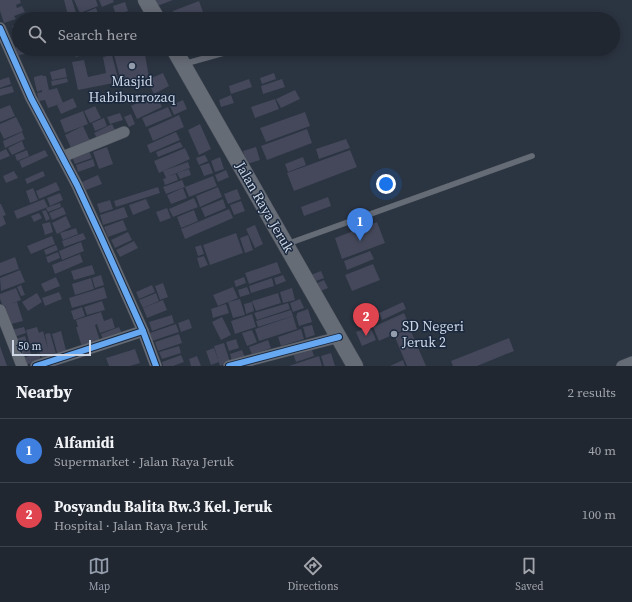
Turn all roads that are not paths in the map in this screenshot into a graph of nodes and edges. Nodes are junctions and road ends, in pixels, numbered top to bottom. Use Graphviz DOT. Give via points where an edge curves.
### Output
graph roads {
  1 [pos="146,0"];
  2 [pos="153,12"];
  3 [pos="0,28"];
  4 [pos="12,55"];
  5 [pos="12,56"];
  6 [pos="178,56"];
  7 [pos="212,56"];
  8 [pos="183,64"];
  9 [pos="124,132"];
  10 [pos="532,156"];
  11 [pos="62,157"];
  12 [pos="286,245"];
  13 [pos="0,310"];
  14 [pos="143,331"];
  15 [pos="338,337"];
  16 [pos="632,362"];
  17 [pos="22,366"];
  18 [pos="36,366"];
  19 [pos="156,366"];
  20 [pos="229,366"];
  21 [pos="355,366"];
  22 [pos="622,366"];
  1 -- 2 [label="main road"];
  3 -- 4 [label="street"];
  5 -- 11 [label="street"];
  6 -- 8 [label="main road, Jalan Raya Jeruk"];
  7 -- 8 [label="lane"];
  8 -- 12 [label="main road, Jalan Raya Jeruk"];
  9 -- 11 [label="street"];
  10 -- 12 [label="lane"];
  11 -- 14 [label="street"];
  12 -- 15 [label="main road, Jalan Raya Jeruk"];
  13 -- 17 [label="street"];
  14 -- 18 [label="street"];
  14 -- 19 [label="street"];
  15 -- 20 [label="street"];
  15 -- 21 [label="main road, Jalan Raya Jeruk"];
  16 -- 22 [label="street"];
}
